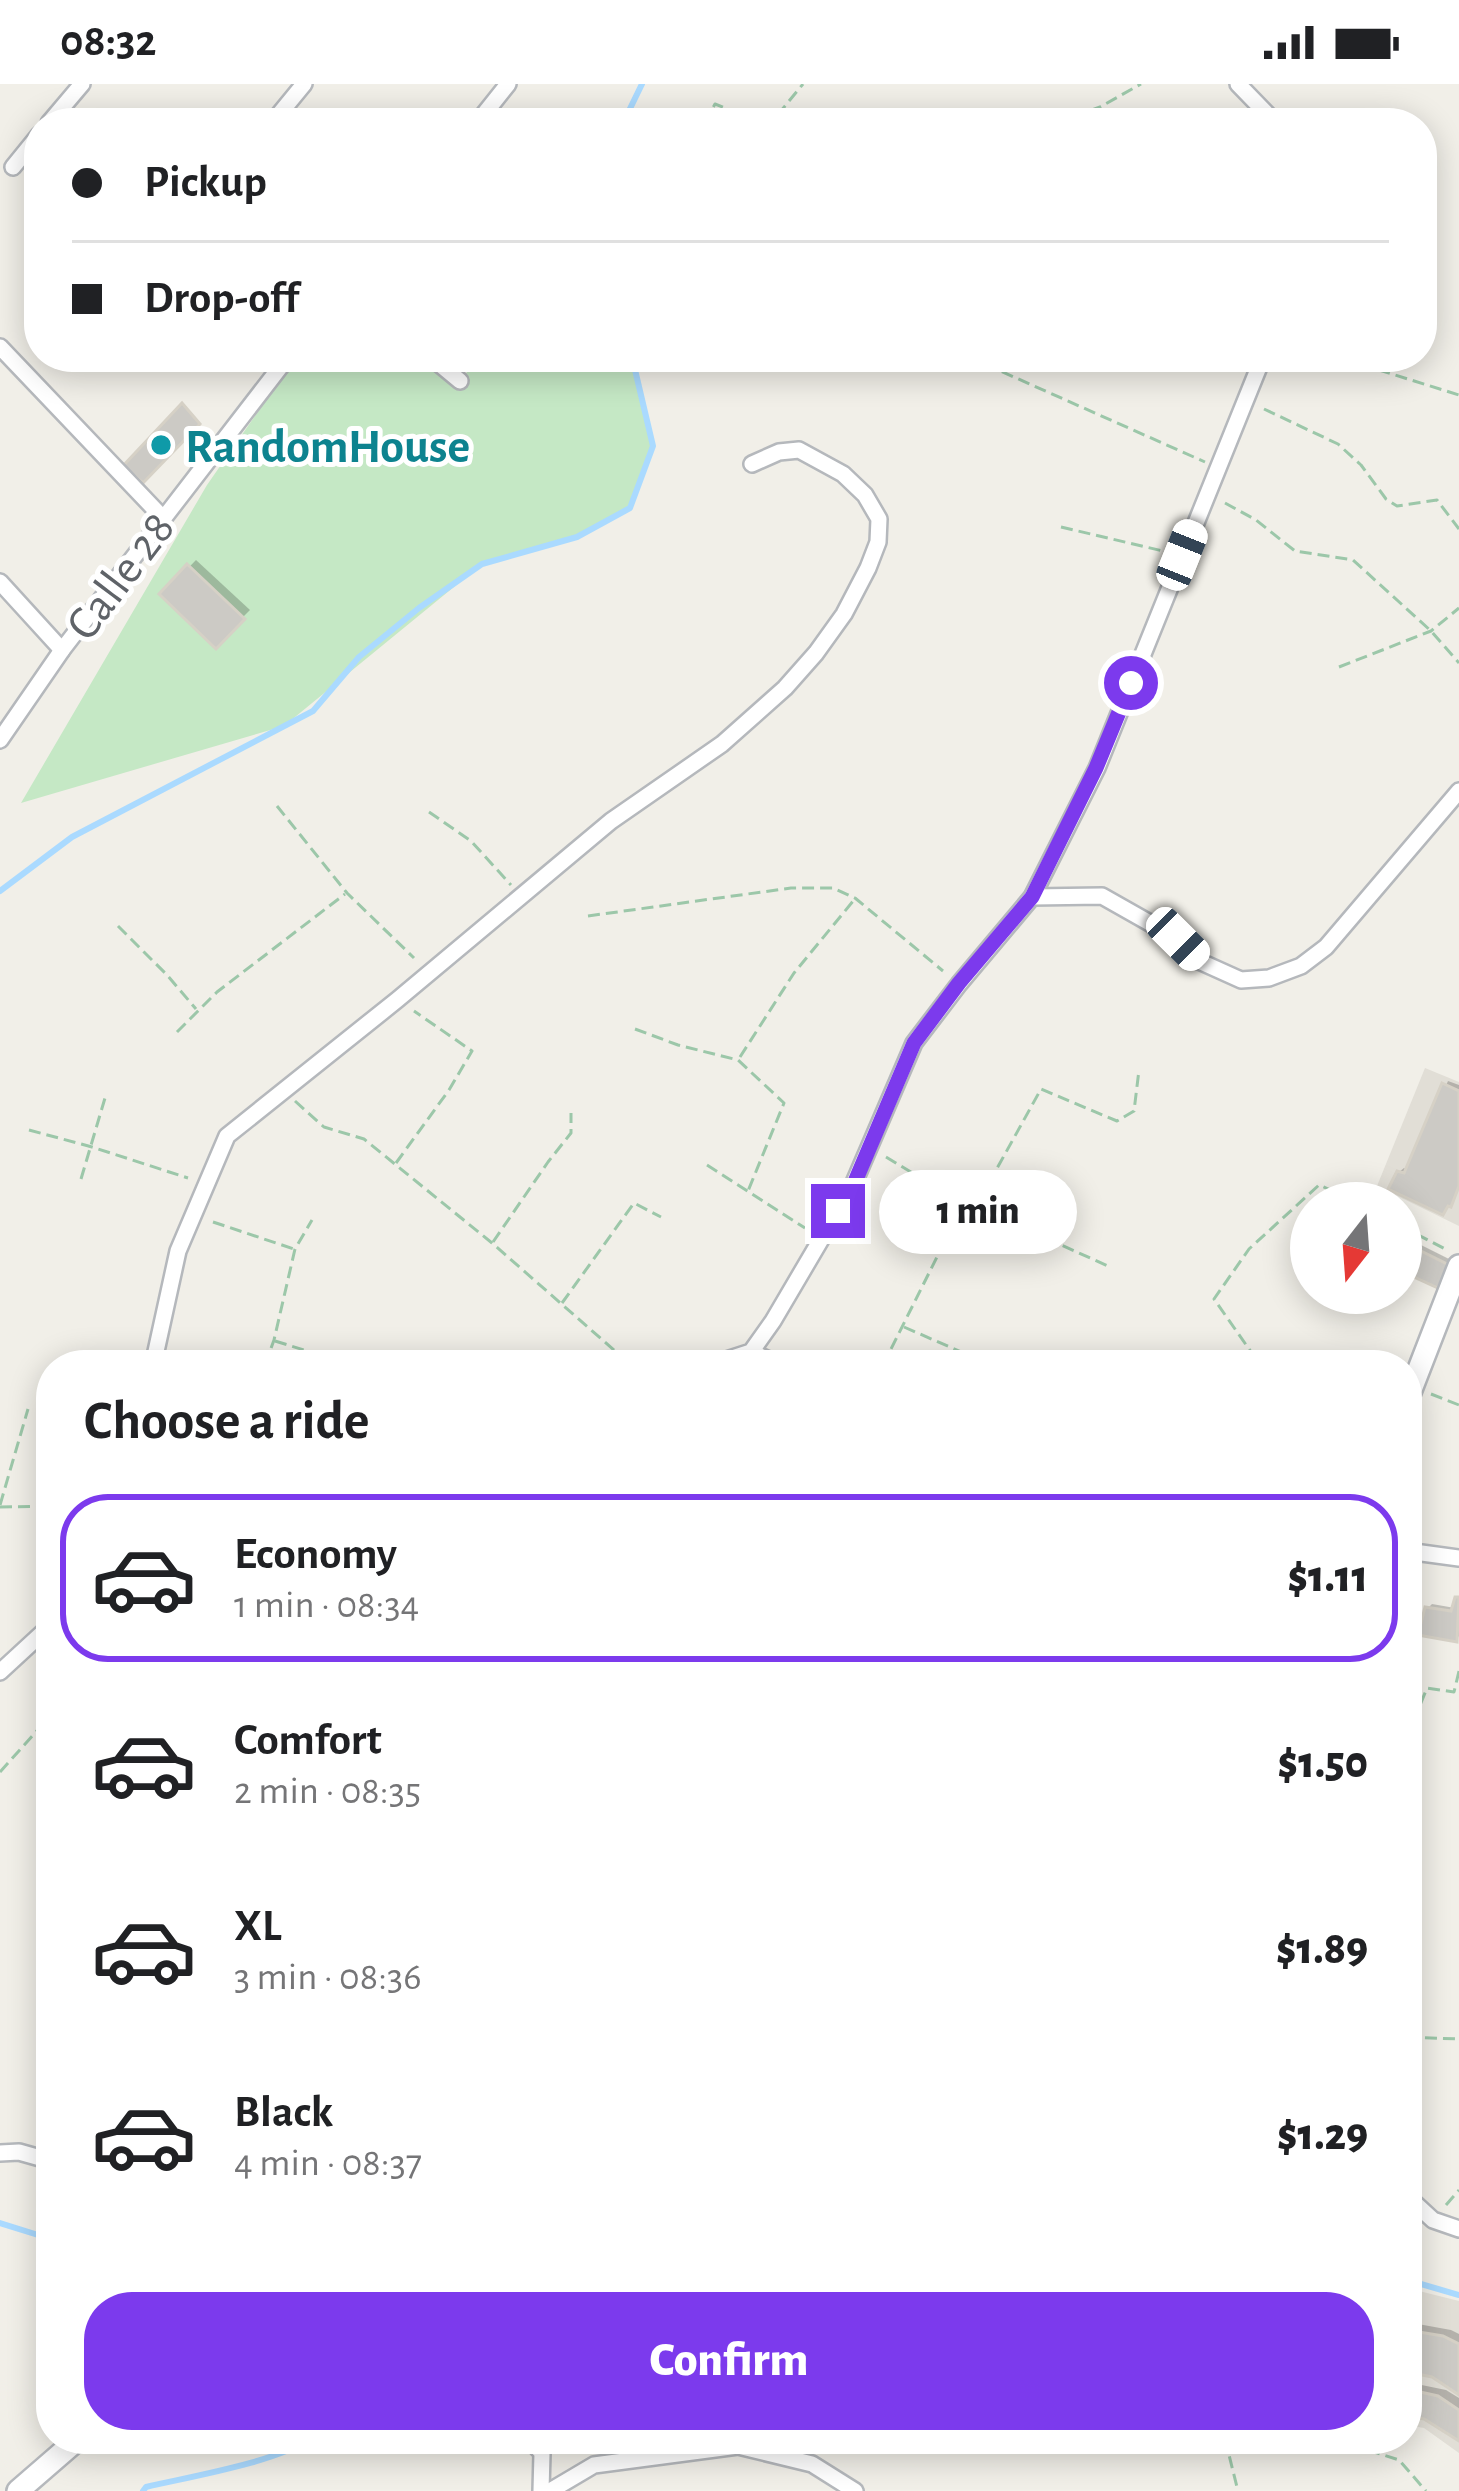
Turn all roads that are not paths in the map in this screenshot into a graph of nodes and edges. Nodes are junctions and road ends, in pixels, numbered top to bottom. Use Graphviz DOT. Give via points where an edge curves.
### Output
graph roads {
  1 [pos="82,84"];
  2 [pos="304,84"];
  3 [pos="508,84"];
  4 [pos="1238,84"];
  5 [pos="62,108"];
  6 [pos="284,108"];
  7 [pos="489,108"];
  8 [pos="1260,108"];
  9 [pos="24,154"];
  10 [pos="13,167"];
  11 [pos="0,347"];
  12 [pos="276,372"];
  13 [pos="449,372"];
  14 [pos="1256,372"];
  15 [pos="460,381"];
  16 [pos="752,464"];
  17 [pos="164,518"];
  18 [pos="0,582"];
  19 [pos="62,650"];
  20 [pos="0,740"];
  21 [pos="1459,791"];
  22 [pos="1032,897"];
  23 [pos="1459,1261"];
  24 [pos="156,1350"];
  25 [pos="752,1350"];
  26 [pos="1422,1361"];
  27 [pos="1422,1553"];
  28 [pos="1459,1558"];
  29 [pos="36,1639"];
  30 [pos="0,1672"];
  31 [pos="0,2152"];
  32 [pos="36,2157"];
  33 [pos="1422,2210"];
  34 [pos="1459,2229"];
  35 [pos="61,2454"];
  36 [pos="542,2454"];
  37 [pos="677,2454"];
  38 [pos="769,2454"];
  39 [pos="791,2454"];
  40 [pos="789,2459"];
  41 [pos="18,2491"];
  42 [pos="545,2491"];
  43 [pos="855,2491"];
  1 -- 5 [label="street"];
  2 -- 6 [label="street"];
  3 -- 7 [label="street"];
  4 -- 8 [label="street"];
  9 -- 10 [label="street"];
  11 -- 17 [label="street"];
  12 -- 17 [label="street, Calle 28"];
  13 -- 15 [label="street"];
  14 -- 22 [label="street" via="1096,768"];
  16 -- 24 [label="street" via="799,450 865,496 879,519 878,542 844,614 785,688 738,730 611,821 227,1136 178,1250"];
  17 -- 19 [label="street, Calle 28"];
  18 -- 19 [label="street"];
  19 -- 20 [label="street, Calle 28"];
  21 -- 22 [label="street" via="1326,947 1269,978 1241,980 1201,962 1178,939 1102,896"];
  22 -- 25 [label="street" via="914,1043 854,1184"];
  23 -- 26 [label="street"];
  27 -- 28 [label="street"];
  29 -- 30 [label="street"];
  31 -- 32 [label="street"];
  33 -- 34 [label="street"];
  35 -- 41 [label="street"];
  36 -- 42 [label="street"];
  37 -- 42 [label="street" via="594,2465"];
  38 -- 40 [label="street"];
  39 -- 40 [label="street"];
  40 -- 43 [label="street"];
}
